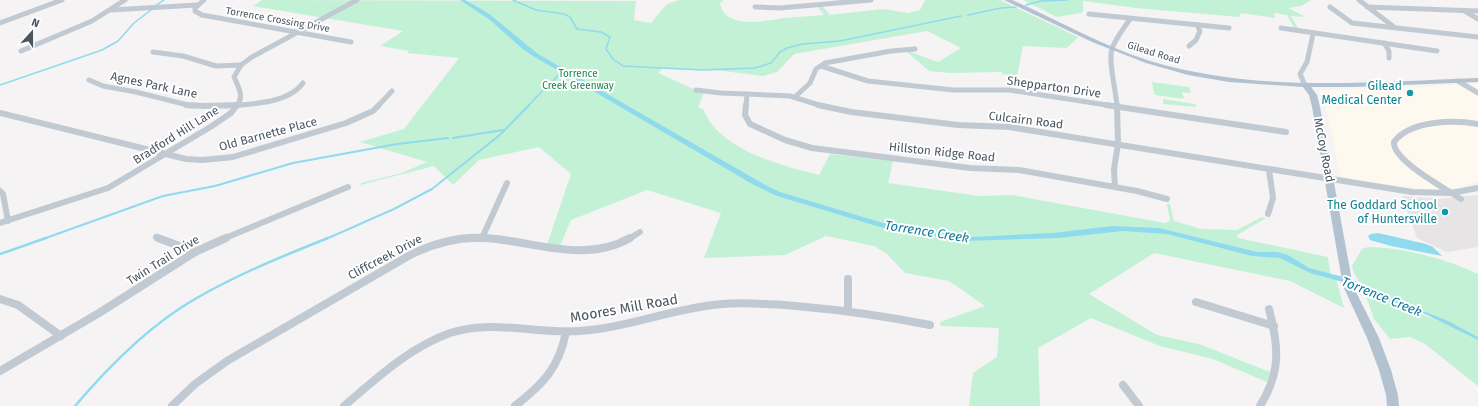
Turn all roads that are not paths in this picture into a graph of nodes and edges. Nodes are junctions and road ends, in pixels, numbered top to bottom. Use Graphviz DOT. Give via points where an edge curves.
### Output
graph roads {
  1 [pos="62,0"];
  2 [pos="125,0"];
  3 [pos="204,0"];
  4 [pos="357,0"];
  5 [pos="814,0"];
  6 [pos="871,0"];
  7 [pos="1007,0"];
  8 [pos="1359,0"];
  9 [pos="196,5"];
  10 [pos="818,5"];
  11 [pos="1367,6"];
  12 [pos="755,7"];
  13 [pos="1330,7"];
  14 [pos="111,10"];
  15 [pos="1464,10"];
  16 [pos="1478,11"];
  17 [pos="1089,14"];
  18 [pos="1130,19"];
  19 [pos="1478,19"];
  20 [pos="1,22"];
  21 [pos="1197,25"];
  22 [pos="1229,28"];
  23 [pos="1281,28"];
  24 [pos="1395,28"];
  25 [pos="297,32"];
  26 [pos="1313,34"];
  27 [pos="1478,37"];
  28 [pos="351,42"];
  29 [pos="1384,42"];
  30 [pos="1189,46"];
  31 [pos="1112,48"];
  32 [pos="915,49"];
  33 [pos="21,51"];
  34 [pos="1436,51"];
  35 [pos="153,52"];
  36 [pos="1389,58"];
  37 [pos="241,65"];
  38 [pos="821,66"];
  39 [pos="1478,76"];
  40 [pos="90,80"];
  41 [pos="1478,80"];
  42 [pos="1458,81"];
  43 [pos="303,83"];
  44 [pos="1306,85"];
  45 [pos="696,90"];
  46 [pos="392,91"];
  47 [pos="1478,93"];
  48 [pos="747,94"];
  49 [pos="796,97"];
  50 [pos="238,104"];
  51 [pos="1116,107"];
  52 [pos="0,113"];
  53 [pos="1478,124"];
  54 [pos="1286,132"];
  55 [pos="1118,144"];
  56 [pos="166,154"];
  57 [pos="1269,170"];
  58 [pos="1330,179"];
  59 [pos="507,183"];
  60 [pos="348,187"];
  61 [pos="1115,187"];
  62 [pos="1478,188"];
  63 [pos="0,191"];
  64 [pos="1451,193"];
  65 [pos="1167,199"];
  66 [pos="1461,199"];
  67 [pos="1268,214"];
  68 [pos="8,221"];
  69 [pos="0,223"];
  70 [pos="640,232"];
  71 [pos="156,237"];
  72 [pos="482,238"];
  73 [pos="195,252"];
  74 [pos="848,280"];
  75 [pos="0,300"];
  76 [pos="1196,302"];
  77 [pos="1269,309"];
  78 [pos="848,310"];
  79 [pos="930,325"];
  80 [pos="1274,326"];
  81 [pos="566,332"];
  82 [pos="61,336"];
  83 [pos="0,371"];
  84 [pos="1123,385"];
  85 [pos="172,406"];
  86 [pos="344,406"];
  87 [pos="514,406"];
  88 [pos="1140,406"];
  89 [pos="1260,406"];
  90 [pos="1393,406"];
  1 -- 20 [label="street"];
  2 -- 14 [label="street"];
  3 -- 9 [label="street"];
  4 -- 25 [label="street"];
  5 -- 10 [label="street"];
  6 -- 10 [label="street"];
  7 -- 31 [label="main road, Gilead Road"];
  8 -- 11 [label="street"];
  9 -- 14 [label="street"];
  9 -- 25 [label="street, Torrence Crossing Drive" via="195,11 202,15"];
  10 -- 12 [label="street"];
  11 -- 15 [label="street"];
  11 -- 24 [label="street"];
  13 -- 24 [label="street" via="1349,22"];
  14 -- 33 [label="street" via="86,24"];
  15 -- 16 [label="street"];
  15 -- 19 [label="street"];
  17 -- 18 [label="street"];
  18 -- 21 [label="street"];
  18 -- 31 [label="street"];
  21 -- 22 [label="street"];
  21 -- 30 [label="street" via="1199,36"];
  23 -- 26 [label="street"];
  24 -- 27 [label="street"];
  25 -- 28 [label="street, Torrence Crossing Drive"];
  25 -- 37 [label="street"];
  26 -- 29 [label="street"];
  26 -- 44 [label="street, McCoy Road" via="1307,62 1300,74"];
  29 -- 34 [label="street"];
  29 -- 36 [label="street" via="1389,51"];
  31 -- 44 [label="main road, Gilead Road" via="1149,62 1211,77 1254,83"];
  31 -- 51 [label="street" via="1110,57 1116,89"];
  32 -- 38 [label="street" via="840,60"];
  35 -- 37 [label="street" via="183,56 216,66"];
  37 -- 50 [label="street" via="234,77 241,93"];
  38 -- 49 [label="street" via="814,72 810,84"];
  38 -- 51 [label="street, Shepparton Drive" via="868,81 953,90 1009,90"];
  39 -- 44 [label="main road, Gilead Road"];
  40 -- 50 [label="street, Agnes Park Lane" via="97,85 136,91 192,106"];
  41 -- 42 [label="main road, Gilead Road"];
  42 -- 44 [label="main road, Gilead Road"];
  42 -- 47 [label="street"];
  43 -- 50 [label="street, Agnes Park Lane" via="300,89 285,97"];
  44 -- 58 [label="main road, McCoy Road" via="1313,95"];
  45 -- 48 [label="street, Culcairn Road"];
  46 -- 56 [label="street, Old Barnette Place" via="377,108 357,120 241,155 203,160"];
  48 -- 49 [label="street, Culcairn Road"];
  48 -- 61 [label="street, Hillston Ridge Road" via="745,114 750,124 784,140 812,148 970,168 1019,170"];
  49 -- 55 [label="street, Culcairn Road" via="850,112 958,125 1009,127"];
  50 -- 56 [label="street, Bradford Hill Lane" via="227,117"];
  51 -- 54 [label="street, Shepparton Drive"];
  51 -- 55 [label="street"];
  52 -- 56 [label="street, Old Barnette Place"];
  53 -- 64 [label="street" via="1436,122 1403,133 1394,140 1395,149 1403,160"];
  55 -- 57 [label="street, Culcairn Road"];
  55 -- 61 [label="street" via="1114,168"];
  56 -- 68 [label="street, Bradford Hill Lane" via="102,190"];
  57 -- 58 [label="street, Culcairn Road"];
  57 -- 67 [label="street" via="1273,195"];
  58 -- 64 [label="street, Culcairn Road" via="1412,192"];
  58 -- 90 [label="main road, McCoy Road" via="1348,286 1383,364"];
  59 -- 72 [label="street"];
  60 -- 73 [label="street, Twin Trail Drive" via="246,228"];
  61 -- 65 [label="street, Hillston Ridge Road"];
  62 -- 64 [label="street, Culcairn Road"];
  63 -- 68 [label="street" via="3,194"];
  64 -- 66 [label="street"];
  68 -- 69 [label="street, Bradford Hill Lane"];
  70 -- 72 [label="street, Cliffcreek Drive" via="613,246 587,249 543,247"];
  71 -- 73 [label="street"];
  72 -- 85 [label="street, Cliffcreek Drive" via="446,241 410,255 227,361 195,384"];
  73 -- 82 [label="street, Twin Trail Drive"];
  74 -- 78 [label="street"];
  75 -- 82 [label="street" via="18,305"];
  76 -- 80 [label="street"];
  77 -- 80 [label="street"];
  78 -- 79 [label="street, Moores Mill Road"];
  78 -- 81 [label="street, Moores Mill Road" via="730,303 598,329"];
  80 -- 89 [label="street" via="1278,349 1277,366 1267,396"];
  81 -- 86 [label="street, Moores Mill Road" via="492,325 449,333 417,350"];
  81 -- 87 [label="street" via="552,373 539,388"];
  82 -- 83 [label="street, Twin Trail Drive"];
  84 -- 88 [label="street"];
}
